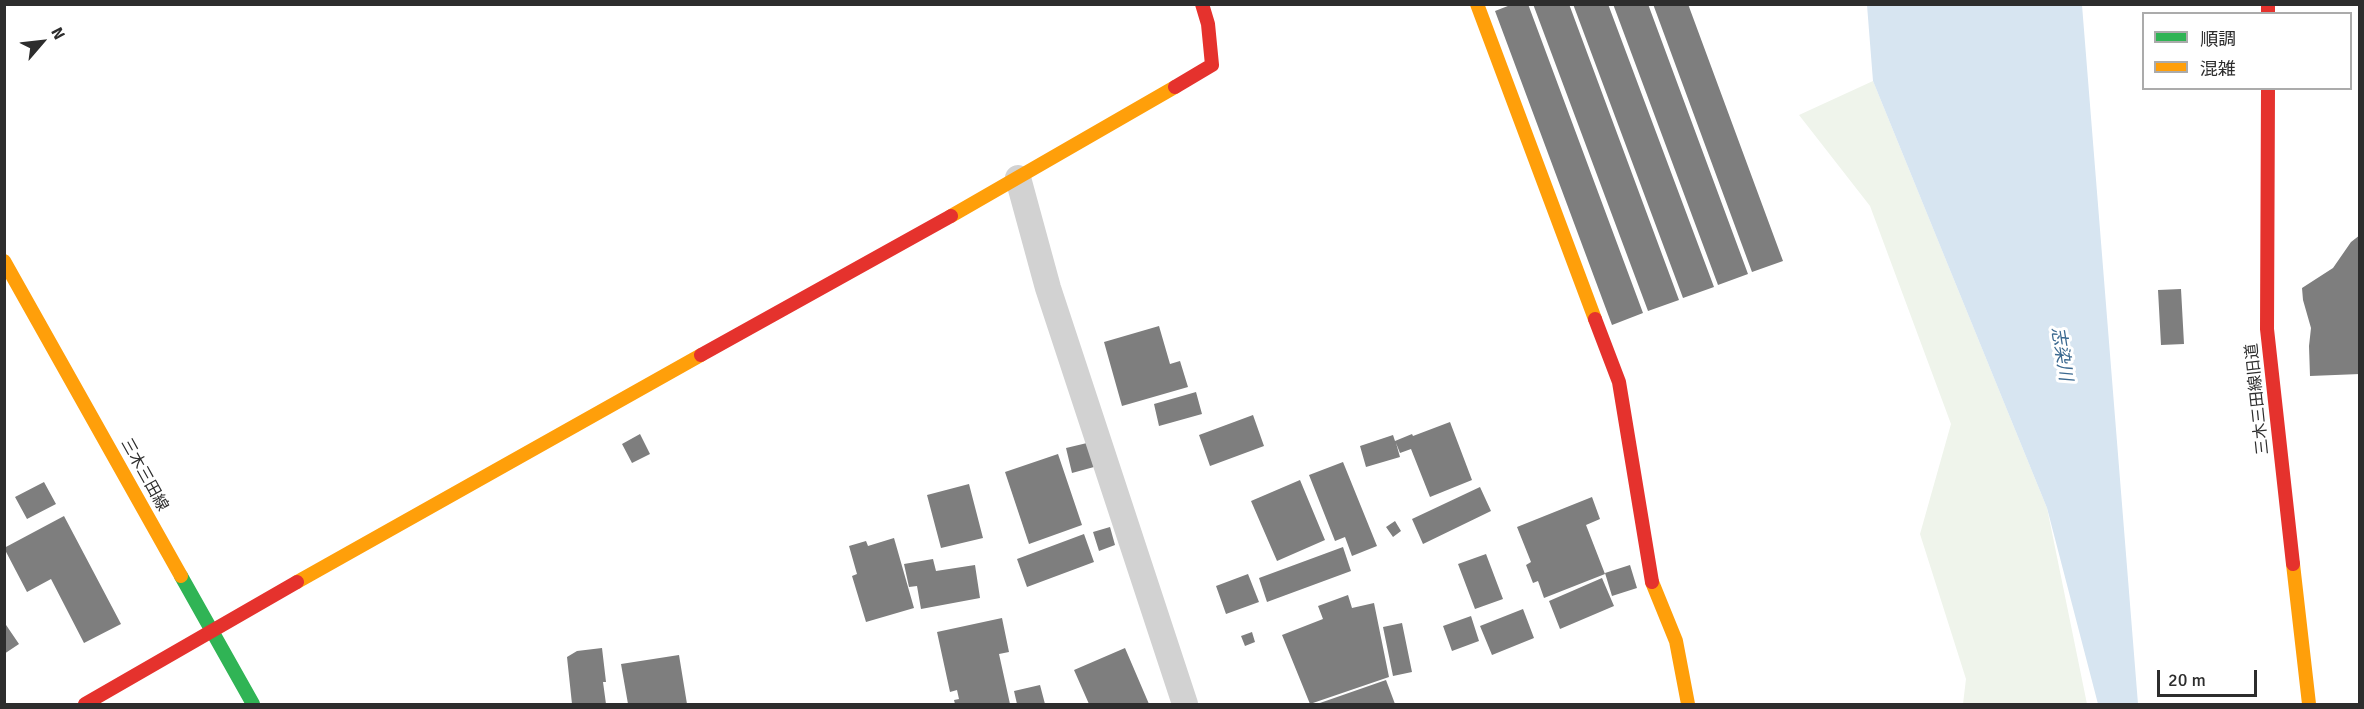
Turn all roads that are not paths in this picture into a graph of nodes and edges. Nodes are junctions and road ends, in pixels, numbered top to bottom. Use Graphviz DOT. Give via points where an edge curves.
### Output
graph roads {
  1 [pos="1202,4"];
  2 [pos="1477,4"];
  3 [pos="2268,90"];
  4 [pos="1018,178"];
  5 [pos="4,261"];
  6 [pos="212,629"];
  7 [pos="85,705"];
  8 [pos="253,705"];
  9 [pos="1185,705"];
  10 [pos="1688,705"];
  11 [pos="2309,705"];
  1 -- 4 [label="street" via="1212,65"];
  2 -- 10 [label="street" via="1619,382 1650,576 1676,641"];
  3 -- 11 [label="street, 三木三田線旧道" via="2267,329"];
  4 -- 6 [label="street"];
  4 -- 9 [label="street" via="1048,288"];
  5 -- 6 [label="street, 三木三田線"];
  6 -- 7 [label="street"];
  6 -- 8 [label="street, 三木三田線"];
}
